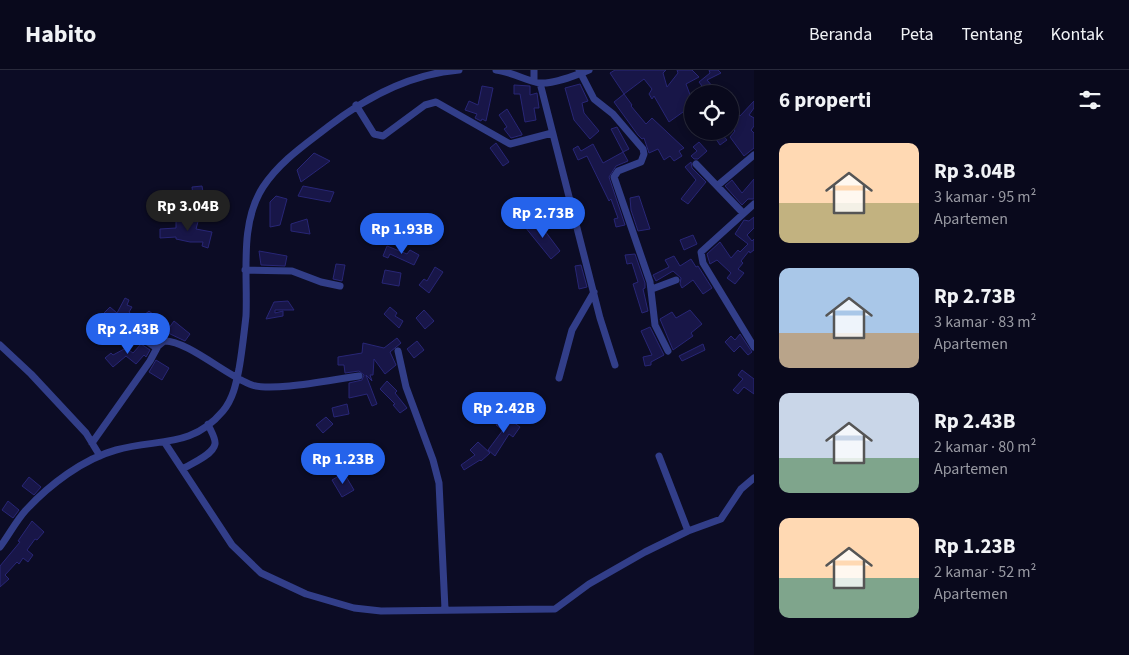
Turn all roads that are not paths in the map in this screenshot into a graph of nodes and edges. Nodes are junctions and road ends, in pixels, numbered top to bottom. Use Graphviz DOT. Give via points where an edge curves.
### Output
graph roads {
  1 [pos="459,70"];
  2 [pos="496,70"];
  3 [pos="534,70"];
  4 [pos="590,70"];
  5 [pos="580,72"];
  6 [pos="537,81"];
  7 [pos="356,105"];
  8 [pos="552,133"];
  9 [pos="754,155"];
  10 [pos="696,164"];
  11 [pos="717,186"];
  12 [pos="754,204"];
  13 [pos="743,213"];
  14 [pos="245,270"];
  15 [pos="676,280"];
  16 [pos="340,286"];
  17 [pos="652,289"];
  18 [pos="594,292"];
  19 [pos="119,323"];
  20 [pos="0,345"];
  21 [pos="754,347"];
  22 [pos="157,348"];
  23 [pos="398,350"];
  24 [pos="668,351"];
  25 [pos="615,365"];
  26 [pos="359,376"];
  27 [pos="237,378"];
  28 [pos="559,378"];
  29 [pos="208,424"];
  30 [pos="92,443"];
  31 [pos="165,443"];
  32 [pos="100,456"];
  33 [pos="659,456"];
  34 [pos="182,469"];
  35 [pos="754,478"];
  36 [pos="688,530"];
  37 [pos="0,547"];
  38 [pos="445,609"];
  1 -- 7 [label="street" via="437,72 403,82"];
  2 -- 6 [label="street"];
  3 -- 6 [label="street"];
  4 -- 5 [label="street"];
  5 -- 6 [label="street"];
  5 -- 17 [label="street" via="594,99 613,114 643,149 641,162 618,171 614,177"];
  6 -- 8 [label="street"];
  7 -- 8 [label="street" via="374,134 379,136 425,105 436,102 510,144"];
  7 -- 14 [label="street" via="290,157 262,188 251,221"];
  8 -- 18 [label="street"];
  9 -- 11 [label="street"];
  10 -- 11 [label="street"];
  11 -- 13 [label="street"];
  12 -- 13 [label="street"];
  13 -- 21 [label="street" via="703,248 701,256"];
  14 -- 16 [label="street" via="292,271"];
  14 -- 27 [label="street" via="246,315"];
  15 -- 17 [label="street"];
  17 -- 24 [label="street" via="655,324"];
  18 -- 25 [label="street"];
  18 -- 28 [label="street" via="572,330"];
  19 -- 22 [label="street"];
  20 -- 30 [label="street" via="31,374"];
  22 -- 27 [label="street" via="164,341 172,342"];
  22 -- 30 [label="street"];
  23 -- 38 [label="street" via="406,387 434,460 439,483"];
  26 -- 27 [label="street" via="270,387 258,387"];
  27 -- 29 [label="street" via="233,394 223,410"];
  29 -- 31 [label="street" via="188,438"];
  29 -- 34 [label="street" via="214,446"];
  30 -- 32 [label="street"];
  31 -- 32 [label="street" via="116,450"];
  31 -- 34 [label="street"];
  32 -- 37 [label="street" via="62,478 26,511"];
  33 -- 36 [label="street"];
  34 -- 38 [label="street" via="232,545 274,581 360,609"];
  35 -- 36 [label="street" via="741,489 722,519"];
  36 -- 38 [label="street" via="588,584 555,609"];
}
